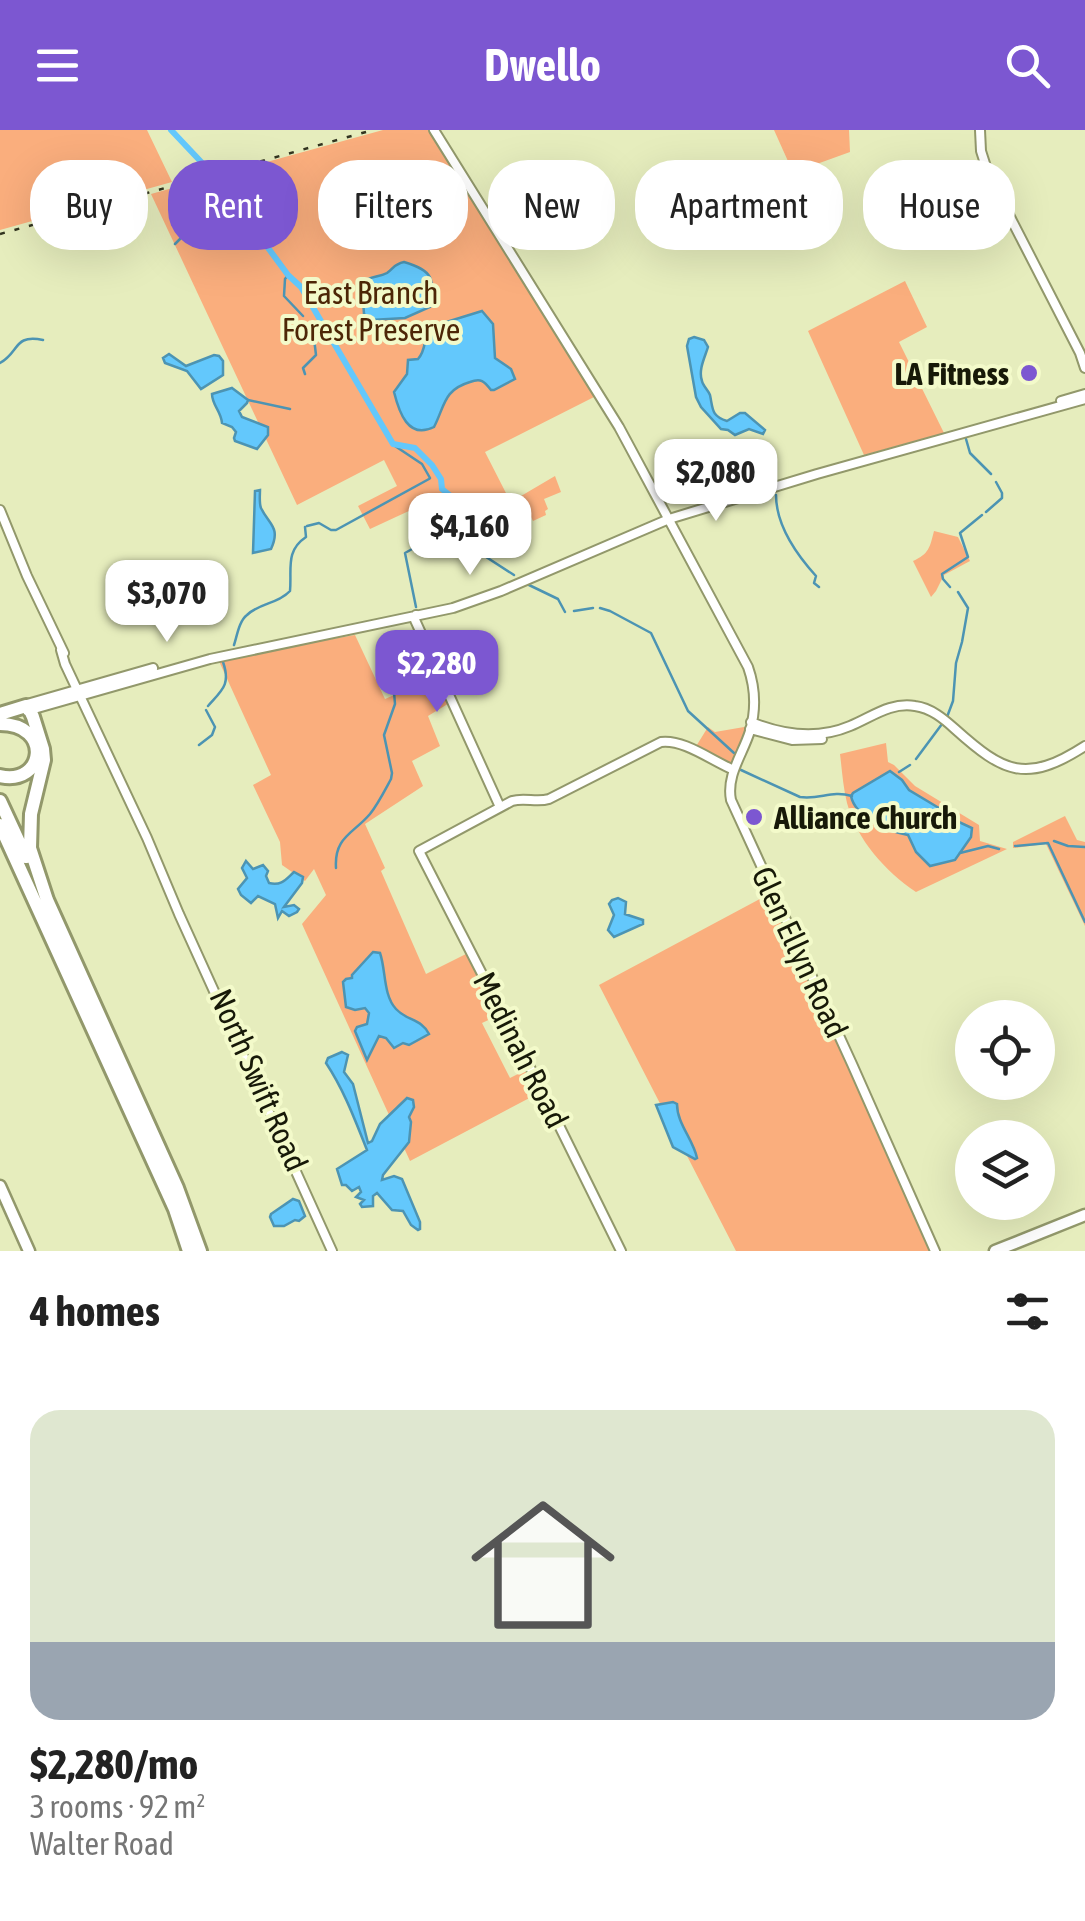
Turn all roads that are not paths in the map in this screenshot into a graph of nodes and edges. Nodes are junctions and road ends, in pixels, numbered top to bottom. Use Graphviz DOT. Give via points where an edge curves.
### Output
graph roads {
  1 [pos="434,130"];
  2 [pos="980,130"];
  3 [pos="1082,356"];
  4 [pos="1085,368"];
  5 [pos="1085,396"];
  6 [pos="0,510"];
  7 [pos="668,517"];
  8 [pos="3,523"];
  9 [pos="417,615"];
  10 [pos="80,692"];
  11 [pos="37,708"];
  12 [pos="0,715"];
  13 [pos="751,726"];
  14 [pos="1085,745"];
  15 [pos="734,770"];
  16 [pos="0,776"];
  17 [pos="0,801"];
  18 [pos="500,807"];
  19 [pos="0,824"];
  20 [pos="0,837"];
  21 [pos="47,900"];
  22 [pos="62,960"];
  23 [pos="0,1186"];
  24 [pos="1085,1218"];
  25 [pos="30,1251"];
  26 [pos="194,1251"];
  27 [pos="334,1251"];
  28 [pos="621,1251"];
  29 [pos="935,1251"];
  30 [pos="994,1251"];
  31 [pos="1009,1251"];
  1 -- 7 [label="street, Glen Ellyn Road"];
  2 -- 3 [label="street" via="989,176"];
  3 -- 4 [label="street"];
  5 -- 7 [label="street"];
  6 -- 8 [label="street, North Swift Road"];
  7 -- 9 [label="street" via="453,608"];
  7 -- 13 [label="street, Glen Ellyn Road" via="748,666"];
  8 -- 10 [label="street, North Swift Road"];
  9 -- 10 [label="street"];
  9 -- 18 [label="street"];
  10 -- 11 [label="street"];
  10 -- 27 [label="street, North Swift Road"];
  11 -- 12 [label="highway" via="29,700"];
  11 -- 21 [label="highway" via="44,760 30,814 30,848"];
  12 -- 16 [label="highway" via="26,730 37,751 26,773"];
  13 -- 14 [label="street" via="834,732 892,706 918,706 1006,767 1034,769"];
  13 -- 15 [label="street, Glen Ellyn Road"];
  15 -- 18 [label="street" via="668,740 546,800 516,799"];
  15 -- 29 [label="street, Glen Ellyn Road" via="730,800"];
  17 -- 21 [label="highway"];
  18 -- 28 [label="street, Medinah Road" via="419,850"];
  19 -- 22 [label="highway"];
  20 -- 22 [label="highway"];
  21 -- 26 [label="highway" via="177,1188"];
  22 -- 26 [label="highway"];
  23 -- 25 [label="main road"];
  24 -- 30 [label="main road"];
  24 -- 31 [label="main road"];
}
